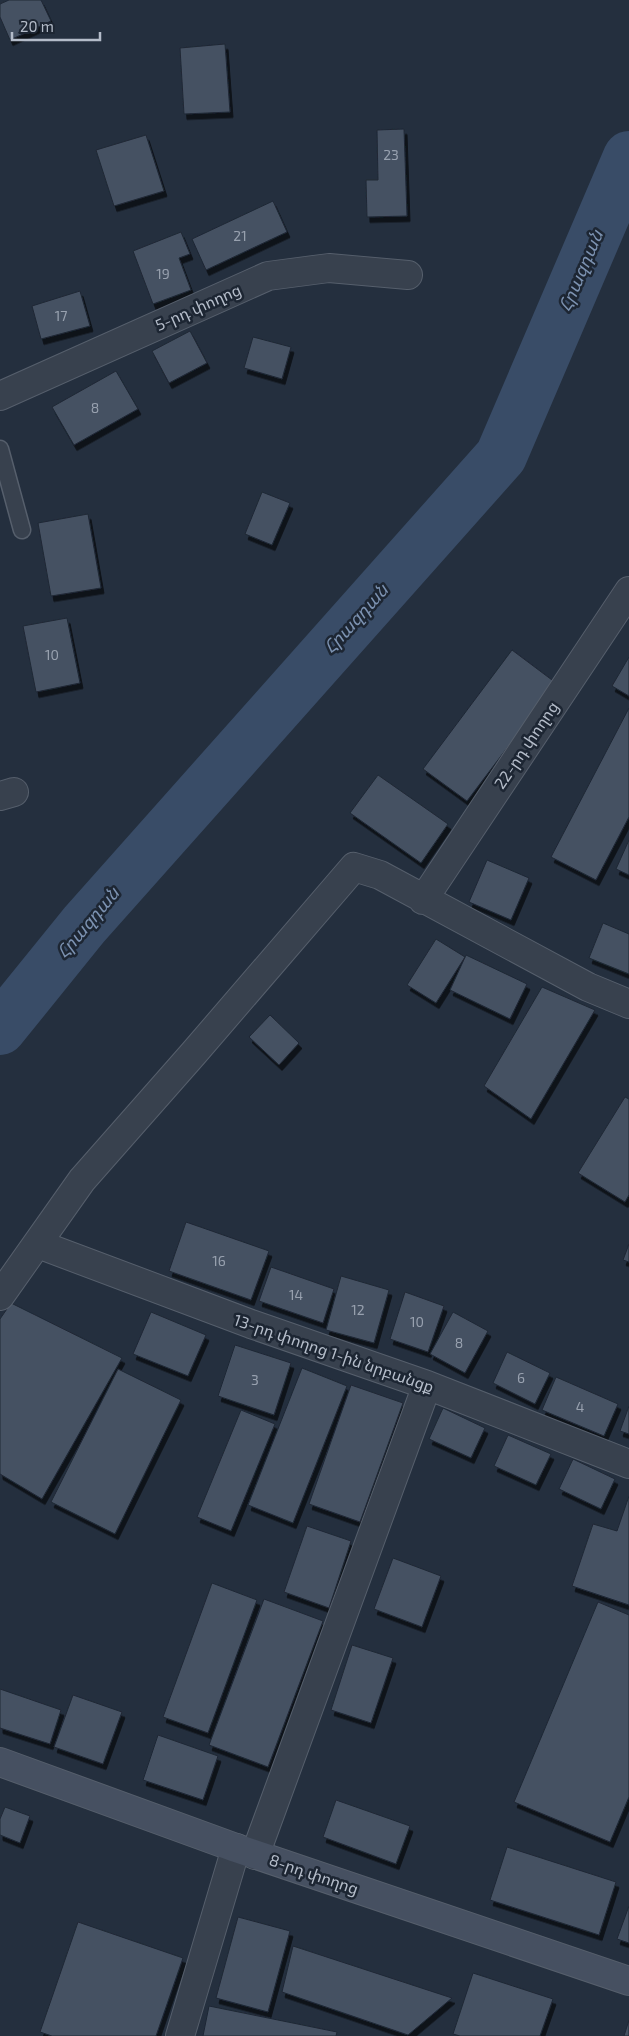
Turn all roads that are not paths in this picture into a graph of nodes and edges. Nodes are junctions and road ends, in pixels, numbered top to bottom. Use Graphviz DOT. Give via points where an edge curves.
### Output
graph roads {
  1 [pos="408,276"];
  2 [pos="0,396"];
  3 [pos="0,449"];
  4 [pos="22,530"];
  5 [pos="629,591"];
  6 [pos="423,900"];
  7 [pos="629,1004"];
  8 [pos="38,1244"];
  9 [pos="0,1296"];
  10 [pos="427,1385"];
  11 [pos="629,1464"];
  12 [pos="0,1762"];
  13 [pos="245,1851"];
  14 [pos="629,1981"];
  15 [pos="180,2036"];
  1 -- 2 [label="street, 5-րդ փողոց" via="329,268 268,276"];
  3 -- 4 [label="lane"];
  5 -- 6 [label="street, 22-րդ փողոց"];
  6 -- 7 [label="street" via="588,987"];
  6 -- 8 [label="street" via="380,875 354,867 82,1180"];
  8 -- 9 [label="street"];
  8 -- 10 [label="street, 13-րդ փողոց 1-ին նրբանցք" via="251,1324"];
  10 -- 11 [label="street, 13-րդ փողոց 1-ին նրբանցք"];
  10 -- 13 [label="street"];
  12 -- 13 [label="main road, 8-րդ փողոց"];
  13 -- 14 [label="main road, 8-րդ փողոց"];
  13 -- 15 [label="street"];
}
